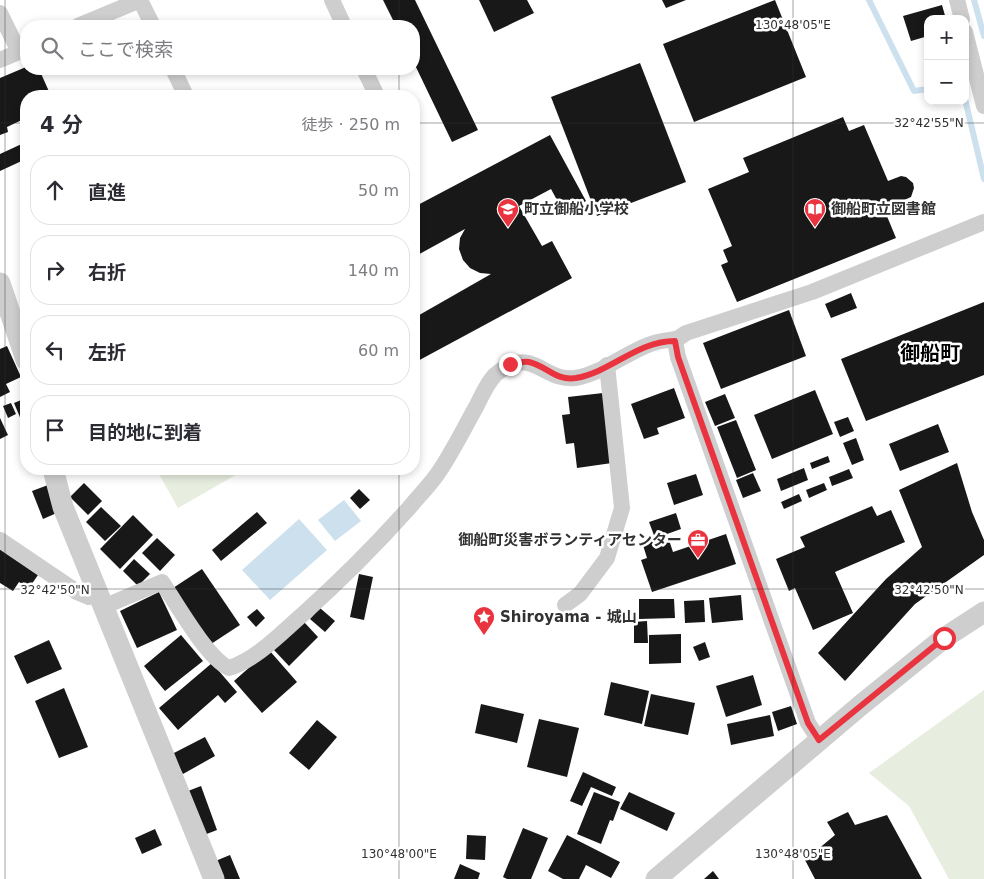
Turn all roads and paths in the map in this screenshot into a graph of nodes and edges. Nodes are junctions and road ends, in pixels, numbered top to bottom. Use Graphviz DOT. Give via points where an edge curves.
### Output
graph roads {
  1 [pos="140,0"];
  2 [pos="332,0"];
  3 [pos="957,0"];
  4 [pos="0,13"];
  5 [pos="961,15"];
  6 [pos="92,20"];
  7 [pos="150,20"];
  8 [pos="341,20"];
  9 [pos="20,45"];
  10 [pos="969,48"];
  11 [pos="20,51"];
  12 [pos="0,60"];
  13 [pos="176,75"];
  14 [pos="367,75"];
  15 [pos="183,90"];
  16 [pos="374,90"];
  17 [pos="984,106"];
  18 [pos="984,222"];
  19 [pos="0,282"];
  20 [pos="675,341"];
  21 [pos="20,342"];
  22 [pos="607,365"];
  23 [pos="55,475"];
  24 [pos="0,540"];
  25 [pos="100,601"];
  26 [pos="565,606"];
  27 [pos="984,612"];
  28 [pos="819,740"];
  29 [pos="214,879"];
  30 [pos="656,879"];
  1 -- 6 [label="street"];
  1 -- 7 [label="street"];
  2 -- 8 [label="street"];
  3 -- 5 [label="street"];
  4 -- 9 [label="street"];
  10 -- 17 [label="street"];
  11 -- 12 [label="street"];
  13 -- 15 [label="street"];
  14 -- 16 [label="street"];
  18 -- 20 [label="street" via="812,292 686,333"];
  19 -- 21 [label="street"];
  20 -- 22 [label="street" via="662,341"];
  20 -- 28 [label="street" via="808,723"];
  22 -- 25 [label="street" via="575,378 566,378 528,362 510,364 494,376 436,476 376,545 282,633 236,666 229,668 223,665 208,649 162,582"];
  22 -- 26 [label="street" via="622,508 607,558 580,594"];
  23 -- 25 [label="street" via="63,507"];
  24 -- 25 [label="street" via="77,592"];
  25 -- 29 [label="street"];
  27 -- 28 [label="street" via="944,638"];
  28 -- 30 [label="street"];
}
